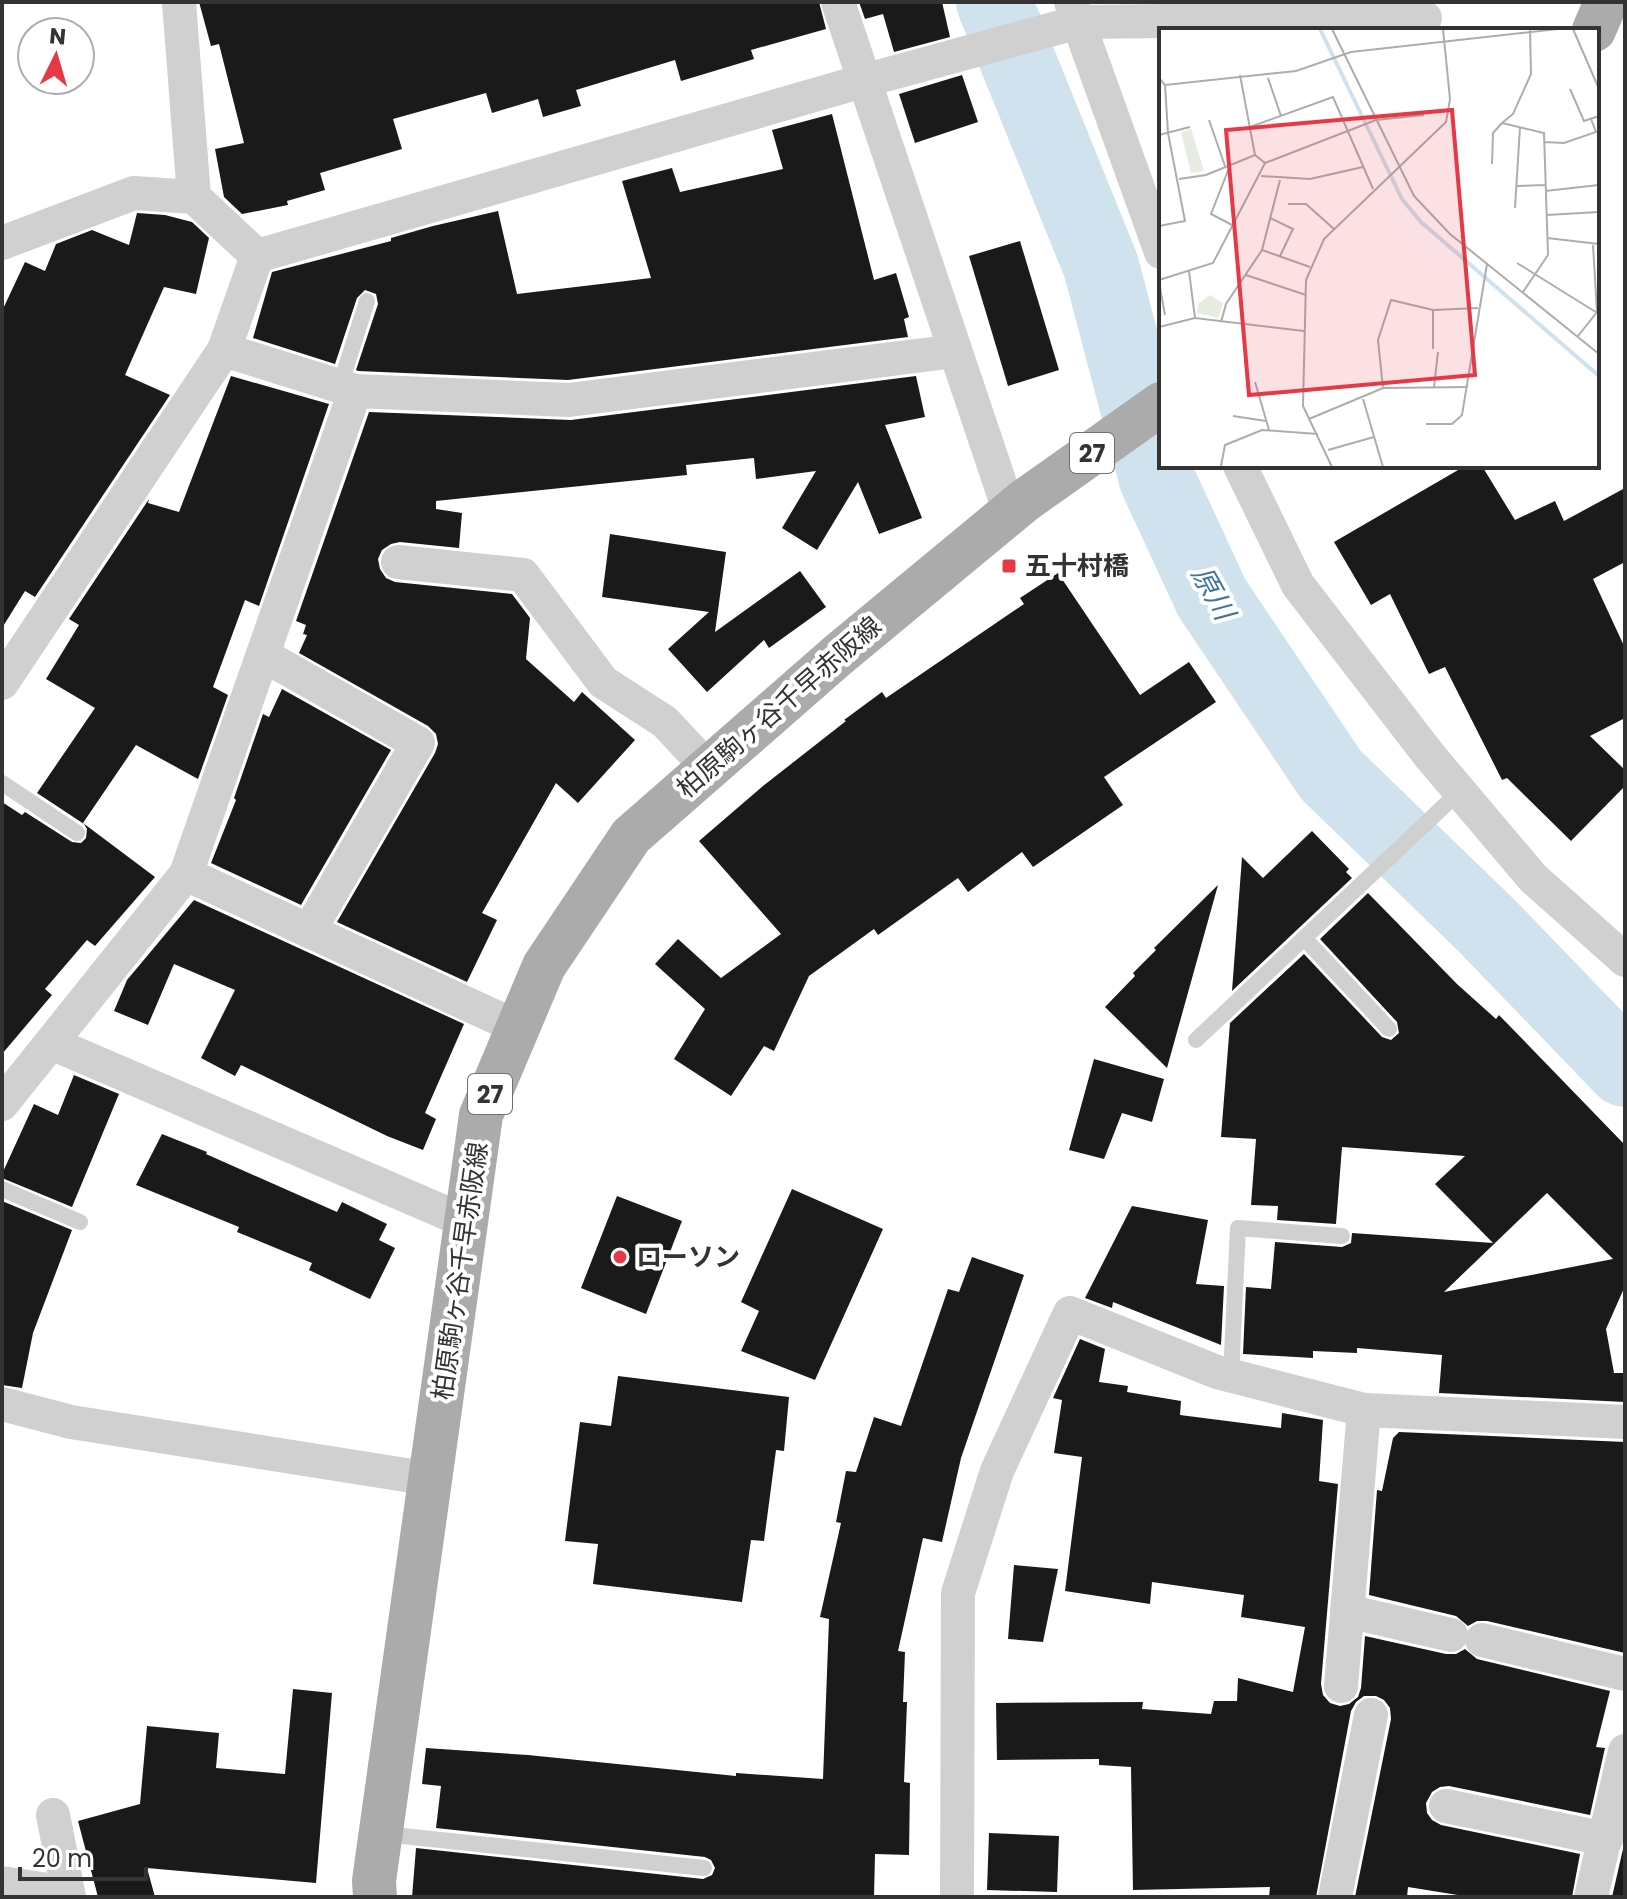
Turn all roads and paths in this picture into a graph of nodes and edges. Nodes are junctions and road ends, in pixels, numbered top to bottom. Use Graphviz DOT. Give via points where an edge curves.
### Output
graph roads {
  1 [pos="179,2"];
  2 [pos="838,2"];
  3 [pos="1606,2"];
  4 [pos="1075,12"];
  5 [pos="1425,18"];
  6 [pos="1595,28"];
  7 [pos="863,81"];
  8 [pos="194,197"];
  9 [pos="1159,246"];
  10 [pos="6,249"];
  11 [pos="257,256"];
  12 [pos="367,301"];
  13 [pos="224,350"];
  14 [pos="955,351"];
  15 [pos="348,388"];
  16 [pos="1159,405"];
  17 [pos="1241,468"];
  18 [pos="1017,507"];
  19 [pos="398,562"];
  20 [pos="263,655"];
  21 [pos="2,683"];
  22 [pos="708,768"];
  23 [pos="2,783"];
  24 [pos="1460,791"];
  25 [pos="77,833"];
  26 [pos="186,874"];
  27 [pos="309,931"];
  28 [pos="1305,939"];
  29 [pos="1625,960"];
  30 [pos="519,1028"];
  31 [pos="1389,1029"];
  32 [pos="1196,1040"];
  33 [pos="51,1043"];
  34 [pos="2,1104"];
  35 [pos="2,1189"];
  36 [pos="80,1222"];
  37 [pos="467,1222"];
  38 [pos="1342,1236"];
  39 [pos="1231,1376"];
  40 [pos="2,1404"];
  41 [pos="1364,1410"];
  42 [pos="1625,1422"];
  43 [pos="431,1479"];
  44 [pos="1347,1611"];
  45 [pos="1625,1674"];
  46 [pos="1341,1686"];
  47 [pos="1371,1715"];
  48 [pos="1625,1751"];
  49 [pos="1446,1806"];
  50 [pos="53,1815"];
  51 [pos="381,1834"];
  52 [pos="1606,1839"];
  53 [pos="704,1868"];
  54 [pos="2,1883"];
  55 [pos="69,1895"];
  56 [pos="375,1897"];
  57 [pos="957,1897"];
  58 [pos="1335,1897"];
  59 [pos="1591,1897"];
  1 -- 8 [label="street"];
  2 -- 7 [label="street"];
  3 -- 6 [label="main road"];
  4 -- 5 [label="street"];
  4 -- 7 [label="street" via="1044,32"];
  4 -- 9 [label="street"];
  7 -- 11 [label="street"];
  7 -- 14 [label="street"];
  8 -- 10 [label="street" via="134,193"];
  8 -- 11 [label="street"];
  11 -- 13 [label="street"];
  12 -- 15 [label="lane"];
  13 -- 15 [label="street"];
  13 -- 21 [label="street"];
  14 -- 15 [label="street" via="569,400"];
  14 -- 18 [label="street"];
  15 -- 20 [label="street"];
  16 -- 18 [label="main road, 柏原駒ヶ谷千早赤阪線 / 27"];
  17 -- 24 [label="street" via="1298,585"];
  18 -- 22 [label="main road, 柏原駒ヶ谷千早赤阪線 / 27"];
  19 -- 22 [label="street" via="523,575 603,682 665,722"];
  20 -- 26 [label="street"];
  20 -- 27 [label="street" via="418,743"];
  22 -- 30 [label="main road, 柏原駒ヶ谷千早赤阪線 / 27" via="631,836 544,966"];
  23 -- 25 [label="lane"];
  24 -- 28 [label="lane"];
  24 -- 29 [label="street" via="1533,878"];
  26 -- 27 [label="street"];
  26 -- 33 [label="street"];
  27 -- 30 [label="street"];
  28 -- 31 [label="lane"];
  28 -- 32 [label="lane"];
  30 -- 37 [label="main road, 柏原駒ヶ谷千早赤阪線 / 27" via="481,1115"];
  33 -- 34 [label="street"];
  33 -- 37 [label="street"];
  35 -- 36 [label="lane"];
  37 -- 43 [label="main road, 柏原駒ヶ谷千早赤阪線 / 27"];
  38 -- 39 [label="lane" via="1238,1228"];
  39 -- 41 [label="street"];
  39 -- 57 [label="street" via="1070,1313 997,1471 958,1593"];
  40 -- 43 [label="street" via="71,1422"];
  41 -- 42 [label="street"];
  41 -- 44 [label="street"];
  43 -- 51 [label="main road, 柏原駒ヶ谷千早赤阪線 / 27"];
  44 -- 45 [label="street"];
  44 -- 46 [label="street"];
  47 -- 58 [label="street"];
  48 -- 52 [label="street"];
  49 -- 52 [label="street"];
  50 -- 55 [label="street"];
  51 -- 53 [label="lane"];
  51 -- 56 [label="main road, 柏原駒ヶ谷千早赤阪線 / 27"];
  52 -- 59 [label="street"];
  54 -- 55 [label="street"];
}
